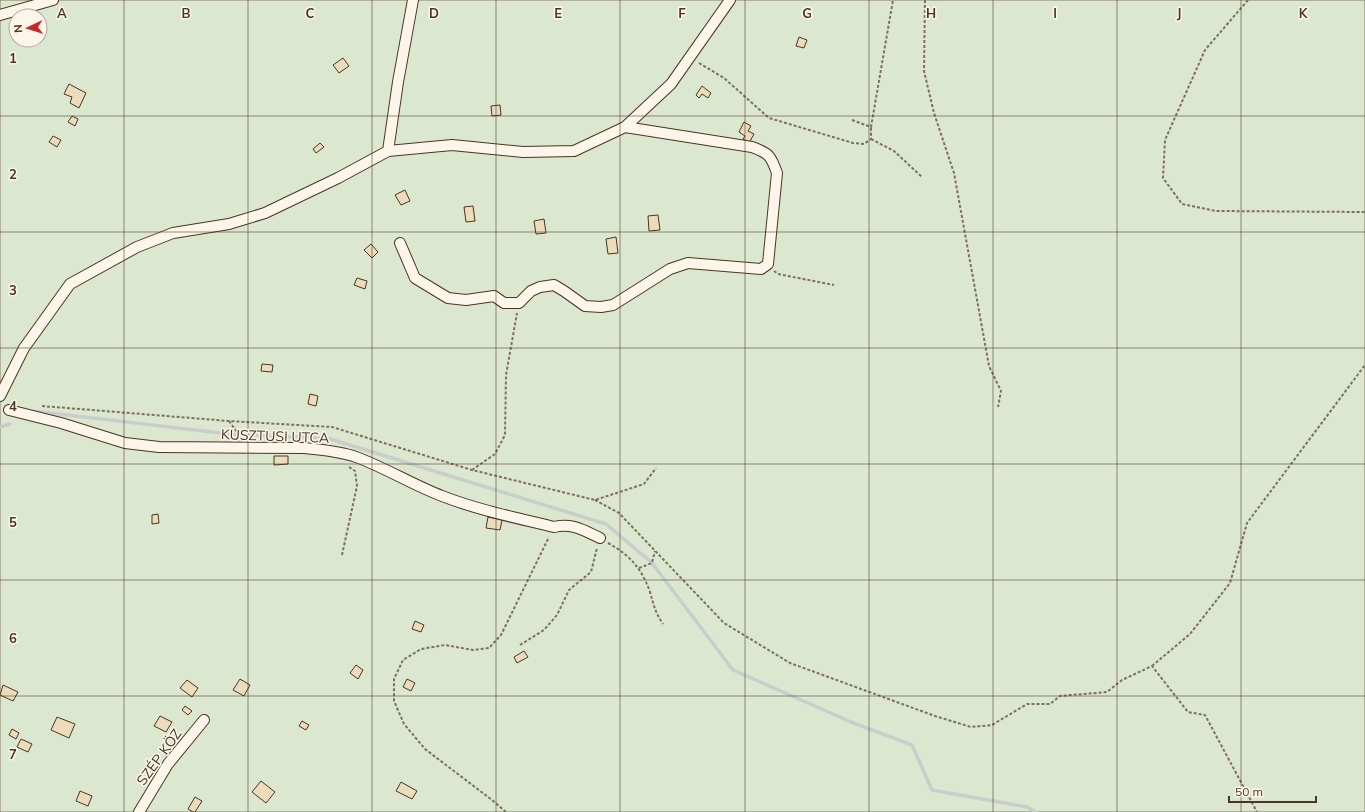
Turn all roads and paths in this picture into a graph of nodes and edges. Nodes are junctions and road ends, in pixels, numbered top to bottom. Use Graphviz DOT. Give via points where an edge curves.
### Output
graph roads {
  1 [pos="53,0"];
  2 [pos="413,0"];
  3 [pos="730,0"];
  4 [pos="893,0"];
  5 [pos="925,0"];
  6 [pos="1248,0"];
  7 [pos="0,15"];
  8 [pos="690,57"];
  9 [pos="852,120"];
  10 [pos="624,127"];
  11 [pos="871,127"];
  12 [pos="871,139"];
  13 [pos="388,151"];
  14 [pos="922,177"];
  15 [pos="1365,212"];
  16 [pos="400,243"];
  17 [pos="768,264"];
  18 [pos="834,285"];
  19 [pos="519,303"];
  20 [pos="1365,365"];
  21 [pos="0,396"];
  22 [pos="38,406"];
  23 [pos="998,407"];
  24 [pos="9,410"];
  25 [pos="229,421"];
  26 [pos="238,438"];
  27 [pos="349,467"];
  28 [pos="656,468"];
  29 [pos="472,470"];
  30 [pos="595,500"];
  31 [pos="554,527"];
  32 [pos="600,538"];
  33 [pos="655,551"];
  34 [pos="342,555"];
  35 [pos="639,568"];
  36 [pos="663,624"];
  37 [pos="520,645"];
  38 [pos="1152,666"];
  39 [pos="204,720"];
  40 [pos="139,812"];
  41 [pos="506,812"];
  42 [pos="1257,812"];
  1 -- 7 [label="street"];
  2 -- 13 [label="street"];
  3 -- 8 [label="street"];
  4 -- 11 [label="path"];
  5 -- 23 [label="path" via="924,71 934,113 954,173 989,366 1001,391"];
  6 -- 15 [label="path" via="1205,50 1165,140 1163,178 1182,204 1216,211"];
  8 -- 10 [label="street" via="671,84"];
  8 -- 12 [label="path" via="724,78 769,118 852,143 864,144"];
  9 -- 11 [label="path"];
  10 -- 13 [label="street" via="574,151 523,152 452,145"];
  10 -- 17 [label="street" via="752,147 766,152 777,173"];
  11 -- 12 [label="path"];
  12 -- 14 [label="path" via="894,151"];
  13 -- 21 [label="street" via="265,213 229,224 173,233 137,247 70,284 24,348"];
  16 -- 19 [label="street" via="415,278 448,298 466,300 494,296 504,303"];
  17 -- 18 [label="path" via="778,274"];
  17 -- 19 [label="street" via="761,269 688,263 670,269 613,305 601,307 585,306 554,285 540,286"];
  19 -- 29 [label="path" via="506,375 505,435 495,454"];
  20 -- 38 [label="path" via="1247,523 1230,583 1190,634"];
  22 -- 25 [label="path"];
  24 -- 31 [label="street, KUSZTUSI UTCA" via="125,443 159,448 328,450 354,456 442,496"];
  25 -- 26 [label="path"];
  25 -- 29 [label="path" via="332,427"];
  27 -- 34 [label="path" via="355,472 357,486"];
  28 -- 30 [label="path" via="644,484"];
  29 -- 30 [label="path"];
  30 -- 33 [label="path" via="619,513"];
  31 -- 32 [label="street, KUSZTUSI UTCA" via="577,527"];
  31 -- 41 [label="path" via="501,635 489,648 473,650 445,645 421,649 403,660 394,679 394,701 404,724 424,750"];
  32 -- 35 [label="path" via="619,549"];
  32 -- 37 [label="path" via="591,572 569,590 557,615 544,630"];
  33 -- 35 [label="path" via="652,563"];
  33 -- 38 [label="path" via="724,623 790,663 971,727 992,725 1027,704 1050,704 1060,696 1107,692 1122,680"];
  35 -- 36 [label="path" via="656,614"];
  38 -- 42 [label="path" via="1188,712 1205,715"];
  39 -- 40 [label="street, SZÉP KÖZ" via="168,764"];
}
